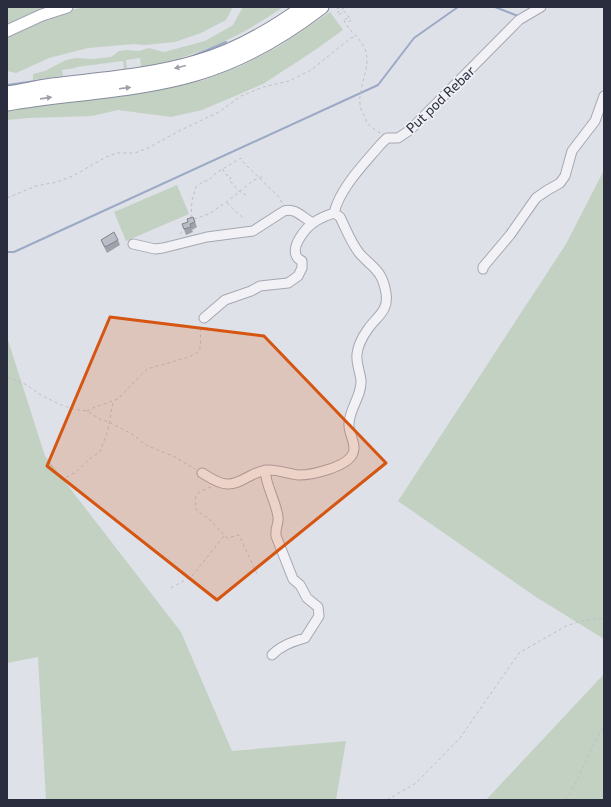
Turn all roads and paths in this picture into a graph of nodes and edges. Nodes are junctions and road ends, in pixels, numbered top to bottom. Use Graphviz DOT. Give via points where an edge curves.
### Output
graph roads {
  1 [pos="67,7"];
  2 [pos="294,7"];
  3 [pos="303,7"];
  4 [pos="322,7"];
  5 [pos="340,7"];
  6 [pos="345,7"];
  7 [pos="541,7"];
  8 [pos="336,8"];
  9 [pos="7,31"];
  10 [pos="355,37"];
  11 [pos="217,55"];
  12 [pos="164,82"];
  13 [pos="7,93"];
  14 [pos="604,96"];
  15 [pos="7,104"];
  16 [pos="387,138"];
  17 [pos="223,169"];
  18 [pos="264,176"];
  19 [pos="259,178"];
  20 [pos="240,192"];
  21 [pos="248,196"];
  22 [pos="7,198"];
  23 [pos="227,202"];
  24 [pos="285,210"];
  25 [pos="334,213"];
  26 [pos="243,218"];
  27 [pos="313,223"];
  28 [pos="186,227"];
  29 [pos="177,240"];
  30 [pos="133,244"];
  31 [pos="483,269"];
  32 [pos="204,318"];
  33 [pos="7,377"];
  34 [pos="113,401"];
  35 [pos="87,411"];
  36 [pos="109,422"];
  37 [pos="265,470"];
  38 [pos="202,473"];
  39 [pos="61,480"];
  40 [pos="222,483"];
  41 [pos="225,535"];
  42 [pos="257,574"];
  43 [pos="171,588"];
  44 [pos="604,618"];
  45 [pos="272,655"];
  46 [pos="604,726"];
  47 [pos="387,800"];
  48 [pos="566,800"];
  1 -- 9 [label="main road"];
  2 -- 11 [label="highway"];
  3 -- 11 [label="highway" via="260,35"];
  4 -- 12 [label="highway" via="277,38 246,54 209,70"];
  5 -- 8 [label="path"];
  6 -- 10 [label="path" via="337,13 339,15 344,11 351,20 344,20"];
  7 -- 16 [label="street, Put pod Rebar" via="519,20 410,130 398,138"];
  8 -- 12 [label="highway" via="284,41 235,66 189,81"];
  10 -- 16 [label="path" via="361,41 367,58 360,106 368,124"];
  10 -- 22 [label="path" via="310,70 289,81 262,87 241,96 219,112 148,148 135,153 117,153 73,176 36,186"];
  11 -- 13 [label="highway, one-way" via="141,75 51,85"];
  15 -- 12 [label="highway, one-way"];
  14 -- 31 [label="street" via="595,121 572,151 565,176 560,183 536,198"];
  16 -- 25 [label="street, Put pod Rebar" via="343,192"];
  17 -- 19 [label="path" via="242,158"];
  17 -- 20 [label="path" via="225,174 231,177 229,181"];
  17 -- 23 [label="path" via="196,187 192,200 191,220 209,214"];
  18 -- 19 [label="path"];
  19 -- 20 [label="path"];
  19 -- 24 [label="path" via="279,197"];
  20 -- 21 [label="path"];
  20 -- 23 [label="path"];
  23 -- 26 [label="path"];
  24 -- 27 [label="street" via="297,212"];
  24 -- 29 [label="street" via="253,231"];
  25 -- 27 [label="street"];
  25 -- 37 [label="street" via="340,217 360,254 378,270 386,295 384,312 368,328 357,354 361,381 349,425 353,453 348,461 310,474"];
  27 -- 32 [label="street" via="306,228 295,250 297,257 302,261 298,276 288,283 260,286 225,300"];
  28 -- 29 [label="path"];
  29 -- 30 [label="street" via="169,247 155,249"];
  32 -- 34 [label="path" via="199,334 201,345 198,352 147,369"];
  33 -- 35 [label="path" via="25,384 59,404"];
  34 -- 35 [label="path"];
  34 -- 36 [label="path"];
  35 -- 36 [label="path"];
  36 -- 38 [label="path" via="146,445 175,457"];
  36 -- 39 [label="path" via="100,452 92,456 76,472"];
  37 -- 40 [label="street" via="239,482"];
  37 -- 45 [label="street" via="265,479 278,518 276,536 293,579 307,598 318,607 319,616 305,638"];
  38 -- 40 [label="street"];
  40 -- 41 [label="path" via="198,492 194,498 196,510"];
  41 -- 42 [label="path" via="227,538 239,535"];
  41 -- 43 [label="path" via="192,576"];
  44 -- 47 [label="path" via="566,626 519,653 460,738 416,783"];
  46 -- 48 [label="path"];
}
